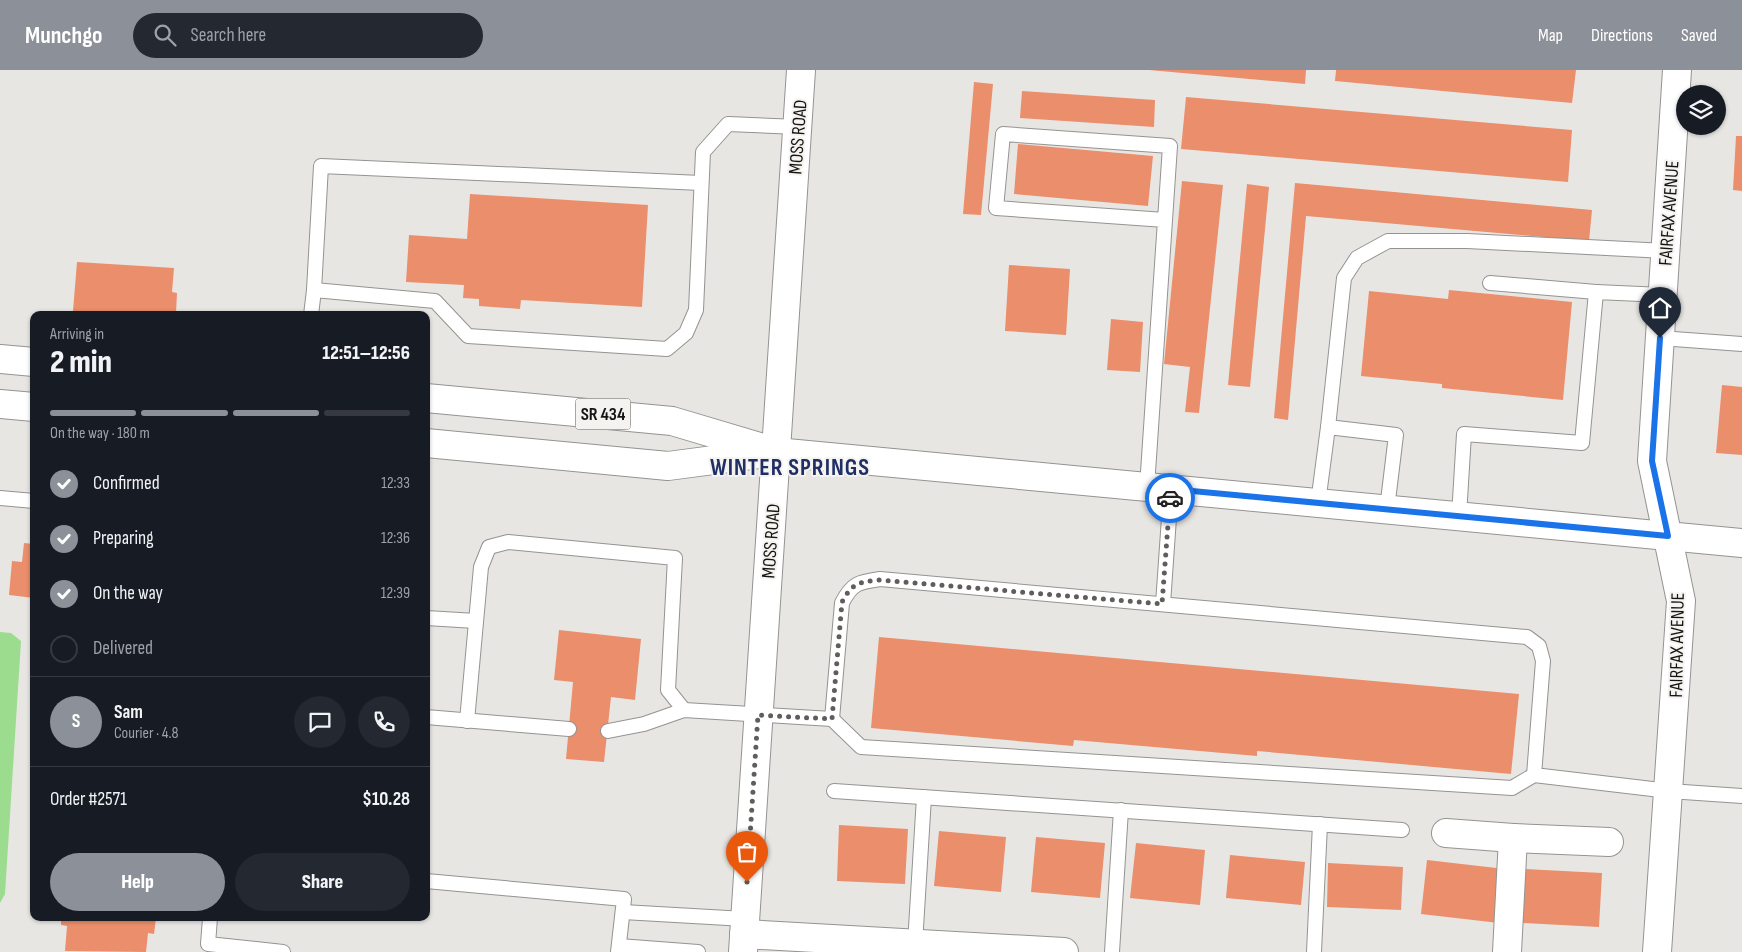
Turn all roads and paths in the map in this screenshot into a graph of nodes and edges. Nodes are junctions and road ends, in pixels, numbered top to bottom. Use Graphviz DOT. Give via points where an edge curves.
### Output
graph roads {
  1 [pos="801,70"];
  2 [pos="1677,70"];
  3 [pos="798,127"];
  4 [pos="702,183"];
  5 [pos="1165,220"];
  6 [pos="1666,251"];
  7 [pos="1490,283"];
  8 [pos="314,290"];
  9 [pos="1596,292"];
  10 [pos="1663,295"];
  11 [pos="311,311"];
  12 [pos="1660,338"];
  13 [pos="1742,344"];
  14 [pos="0,359"];
  15 [pos="30,362"];
  16 [pos="430,398"];
  17 [pos="0,404"];
  18 [pos="30,407"];
  19 [pos="1328,427"];
  20 [pos="430,443"];
  21 [pos="776,452"];
  22 [pos="1159,488"];
  23 [pos="0,498"];
  24 [pos="30,501"];
  25 [pos="1318,503"];
  26 [pos="1387,509"];
  27 [pos="1459,516"];
  28 [pos="1668,536"];
  29 [pos="1742,543"];
  30 [pos="1162,604"];
  31 [pos="430,618"];
  32 [pos="476,621"];
  33 [pos="684,710"];
  34 [pos="758,715"];
  35 [pos="430,717"];
  36 [pos="832,719"];
  37 [pos="467,721"];
  38 [pos="569,729"];
  39 [pos="608,732"];
  40 [pos="1534,775"];
  41 [pos="834,791"];
  42 [pos="1669,791"];
  43 [pos="1742,796"];
  44 [pos="924,797"];
  45 [pos="1121,810"];
  46 [pos="1320,824"];
  47 [pos="1402,830"];
  48 [pos="1446,832"];
  49 [pos="1513,838"];
  50 [pos="1609,842"];
  51 [pos="430,881"];
  52 [pos="623,912"];
  53 [pos="210,921"];
  54 [pos="744,935"];
  55 [pos="915,944"];
  56 [pos="619,949"];
  57 [pos="283,952"];
  58 [pos="698,952"];
  59 [pos="1064,952"];
  60 [pos="1112,952"];
  61 [pos="1314,952"];
  62 [pos="1508,952"];
  63 [pos="1657,952"];
  1 -- 3 [label="street, MOSS ROAD"];
  2 -- 6 [label="street, FAIRFAX AVENUE"];
  3 -- 4 [label="lane" via="728,124 704,152"];
  3 -- 21 [label="street, MOSS ROAD"];
  4 -- 8 [label="lane" via="321,166"];
  4 -- 8 [label="lane" via="696,310 686,333 667,349 468,336 435,301"];
  5 -- 5 [label="lane" via="1170,146 1003,134 996,208"];
  5 -- 22 [label="lane"];
  6 -- 10 [label="street, FAIRFAX AVENUE"];
  6 -- 19 [label="lane" via="1467,241 1388,241 1357,258 1344,278"];
  7 -- 9 [label="lane"];
  8 -- 11 [label="lane"];
  9 -- 10 [label="lane"];
  9 -- 27 [label="lane" via="1582,443 1464,434"];
  10 -- 12 [label="street, FAIRFAX AVENUE"];
  12 -- 13 [label="lane"];
  12 -- 28 [label="street, FAIRFAX AVENUE" via="1652,461"];
  14 -- 15 [label="street"];
  16 -- 21 [label="street, SR 434" via="672,421"];
  17 -- 18 [label="street"];
  19 -- 25 [label="lane"];
  19 -- 26 [label="lane" via="1396,435"];
  20 -- 21 [label="street, SR 434" via="668,466"];
  21 -- 22 [label="street, SR 434"];
  21 -- 34 [label="street, MOSS ROAD"];
  22 -- 25 [label="street, SR 434"];
  22 -- 30 [label="lane"];
  23 -- 24 [label="lane"];
  25 -- 26 [label="street, SR 434"];
  26 -- 27 [label="street, SR 434"];
  27 -- 28 [label="street, SR 434"];
  28 -- 29 [label="street, SR 434"];
  28 -- 42 [label="street, FAIRFAX AVENUE" via="1681,601"];
  30 -- 36 [label="lane" via="880,580 859,582 848,590 842,602"];
  30 -- 40 [label="lane" via="1527,636 1539,646 1543,662"];
  31 -- 32 [label="lane"];
  32 -- 33 [label="lane" via="481,567 489,547 508,542 675,558 668,690"];
  32 -- 37 [label="lane"];
  33 -- 34 [label="lane"];
  33 -- 39 [label="lane"];
  34 -- 36 [label="lane"];
  34 -- 54 [label="street, MOSS ROAD"];
  35 -- 37 [label="lane"];
  36 -- 40 [label="lane" via="861,747 1512,788"];
  37 -- 38 [label="lane"];
  40 -- 42 [label="lane"];
  41 -- 44 [label="lane"];
  42 -- 43 [label="lane"];
  42 -- 63 [label="street, FAIRFAX AVENUE"];
  44 -- 45 [label="lane"];
  44 -- 55 [label="lane"];
  45 -- 46 [label="lane"];
  45 -- 60 [label="lane"];
  46 -- 47 [label="lane"];
  46 -- 61 [label="lane"];
  48 -- 49 [label="street"];
  49 -- 50 [label="street"];
  49 -- 62 [label="street"];
  51 -- 52 [label="lane" via="624,899"];
  52 -- 54 [label="lane"];
  52 -- 56 [label="lane"];
  53 -- 57 [label="lane" via="208,944"];
  54 -- 55 [label="street"];
  55 -- 59 [label="street"];
  56 -- 58 [label="lane"];
}
